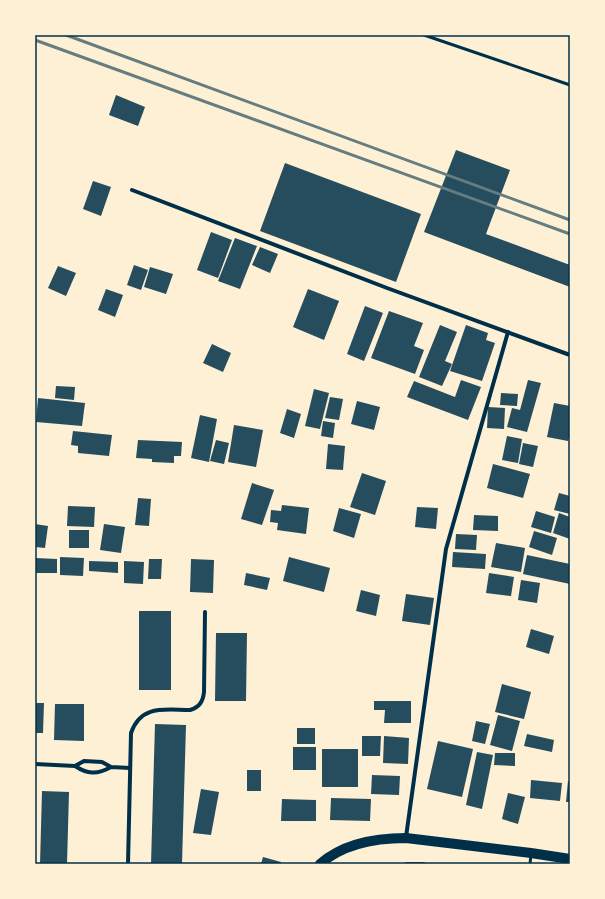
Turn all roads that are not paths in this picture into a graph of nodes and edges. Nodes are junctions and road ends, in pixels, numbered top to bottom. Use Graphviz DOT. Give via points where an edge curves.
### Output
graph roads {
  1 [pos="424,35"];
  2 [pos="570,85"];
  3 [pos="132,190"];
  4 [pos="508,332"];
  5 [pos="570,355"];
  6 [pos="205,612"];
  7 [pos="35,764"];
  8 [pos="75,766"];
  9 [pos="111,767"];
  10 [pos="130,768"];
  11 [pos="406,838"];
  12 [pos="531,853"];
  13 [pos="570,859"];
  14 [pos="128,864"];
  15 [pos="320,864"];
  16 [pos="530,864"];
  1 -- 2 [label="lane"];
  3 -- 4 [label="street"];
  4 -- 5 [label="street"];
  4 -- 11 [label="street" via="446,549"];
  6 -- 10 [label="street" via="203,699 190,710 155,710 139,718 131,734"];
  7 -- 8 [label="street"];
  8 -- 9 [label="street" via="84,761 102,762"];
  8 -- 9 [label="street" via="84,772 102,772"];
  9 -- 10 [label="street"];
  10 -- 14 [label="street"];
  11 -- 12 [label="main road"];
  11 -- 15 [label="main road" via="371,840 354,845"];
  12 -- 13 [label="main road"];
  12 -- 16 [label="lane"];
}
